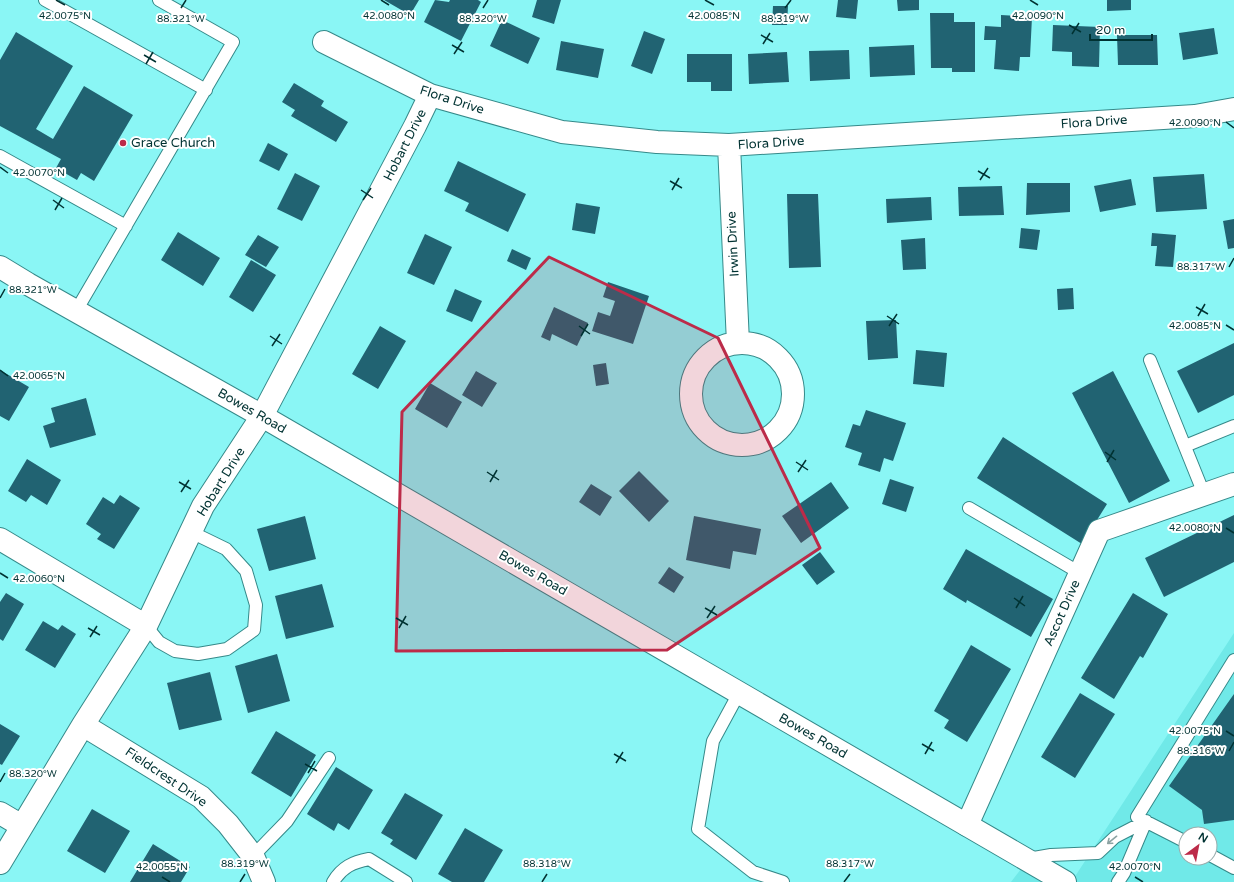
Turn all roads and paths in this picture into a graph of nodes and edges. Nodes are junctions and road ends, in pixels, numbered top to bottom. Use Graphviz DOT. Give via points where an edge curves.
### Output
graph roads {
  1 [pos="45,0"];
  2 [pos="159,0"];
  3 [pos="324,42"];
  4 [pos="206,90"];
  5 [pos="430,95"];
  6 [pos="1234,109"];
  7 [pos="729,145"];
  8 [pos="0,156"];
  9 [pos="126,226"];
  10 [pos="0,266"];
  11 [pos="76,312"];
  12 [pos="738,343"];
  13 [pos="1150,360"];
  14 [pos="262,416"];
  15 [pos="1234,426"];
  16 [pos="1185,446"];
  17 [pos="1234,484"];
  18 [pos="1204,494"];
  19 [pos="969,508"];
  20 [pos="191,532"];
  21 [pos="0,539"];
  22 [pos="1080,573"];
  23 [pos="146,626"];
  24 [pos="1234,660"];
  25 [pos="739,693"];
  26 [pos="83,725"];
  27 [pos="329,758"];
  28 [pos="0,813"];
  29 [pos="1146,822"];
  30 [pos="966,825"];
  31 [pos="22,826"];
  32 [pos="1178,838"];
  33 [pos="253,856"];
  34 [pos="1025,859"];
  35 [pos="1218,859"];
  36 [pos="0,863"];
  37 [pos="1234,868"];
  38 [pos="264,882"];
  39 [pos="333,882"];
  40 [pos="406,882"];
  41 [pos="783,882"];
  42 [pos="1065,882"];
  43 [pos="1118,882"];
  1 -- 4 [label="lane"];
  2 -- 4 [label="lane" via="233,42"];
  3 -- 5 [label="street, Flora Drive"];
  4 -- 9 [label="lane"];
  5 -- 7 [label="street, Flora Drive" via="562,132 657,142"];
  5 -- 14 [label="street, Hobart Drive"];
  6 -- 7 [label="street, Flora Drive" via="1195,116"];
  7 -- 12 [label="street, Irwin Drive"];
  8 -- 9 [label="lane"];
  9 -- 11 [label="lane"];
  10 -- 11 [label="street, Bowes Road"];
  11 -- 14 [label="street, Bowes Road"];
  12 -- 12 [label="street" via="726,345 705,358 698,368 691,391 692,403 699,420 711,434 733,444 746,445 758,442 779,430 791,408 793,396 788,372 782,362 762,347"];
  13 -- 16 [label="lane"];
  14 -- 20 [label="street, Hobart Drive" via="204,506"];
  14 -- 25 [label="street, Bowes Road"];
  15 -- 16 [label="lane"];
  16 -- 18 [label="lane"];
  17 -- 18 [label="street, Ascot Drive"];
  18 -- 22 [label="street, Ascot Drive" via="1099,531"];
  19 -- 22 [label="lane"];
  20 -- 23 [label="street, Hobart Drive"];
  20 -- 23 [label="lane" via="226,549 246,571 256,605 254,630 227,648 198,654 175,651 158,642"];
  21 -- 23 [label="street"];
  22 -- 30 [label="street, Ascot Drive"];
  23 -- 26 [label="street, Hobart Drive"];
  24 -- 29 [label="lane" via="1137,817"];
  25 -- 30 [label="street, Bowes Road"];
  25 -- 41 [label="lane" via="713,741 698,829 753,872"];
  26 -- 31 [label="street, Hobart Drive"];
  26 -- 33 [label="street, Fieldcrest Drive" via="201,797 228,824"];
  27 -- 33 [label="lane" via="287,821"];
  28 -- 31 [label="street"];
  29 -- 32 [label="lane"];
  29 -- 34 [label="lane, one-way" via="1115,837 1098,853"];
  29 -- 43 [label="lane" via="1124,874"];
  30 -- 34 [label="street, Bowes Road"];
  31 -- 36 [label="street, Hobart Drive"];
  33 -- 38 [label="street, Fieldcrest Drive"];
  34 -- 42 [label="street, Bowes Road"];
  35 -- 37 [label="lane"];
  39 -- 40 [label="lane" via="352,862 369,859"];
}
